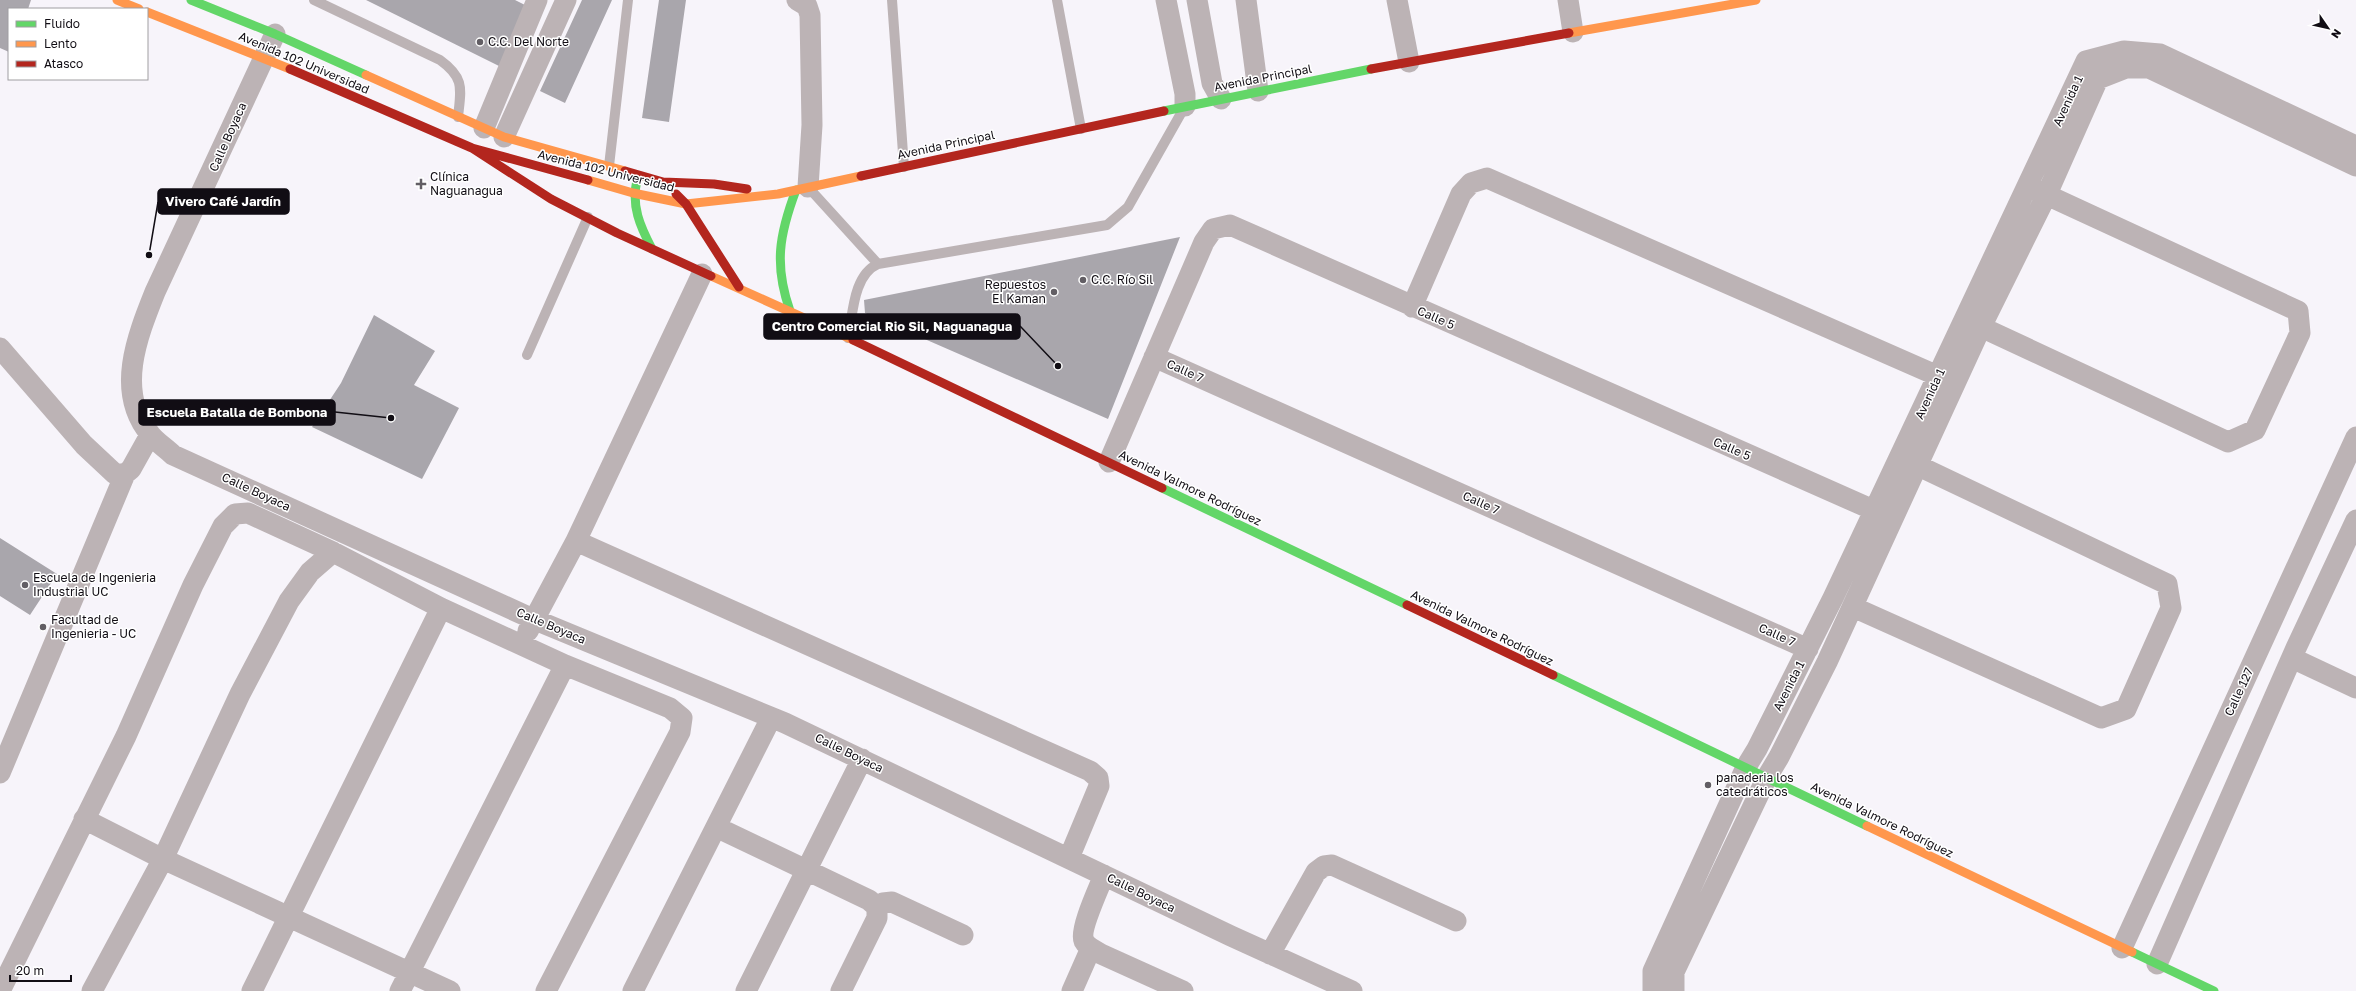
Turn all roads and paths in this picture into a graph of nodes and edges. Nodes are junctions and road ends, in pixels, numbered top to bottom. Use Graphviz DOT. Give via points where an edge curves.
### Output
graph roads {
  1 [pos="116,0"];
  2 [pos="191,0"];
  3 [pos="314,0"];
  4 [pos="537,0"];
  5 [pos="566,0"];
  6 [pos="628,0"];
  7 [pos="797,0"];
  8 [pos="892,0"];
  9 [pos="1057,0"];
  10 [pos="1166,0"];
  11 [pos="1197,0"];
  12 [pos="1246,0"];
  13 [pos="1397,0"];
  14 [pos="1568,0"];
  15 [pos="1756,0"];
  16 [pos="1687,6"];
  17 [pos="136,8"];
  18 [pos="148,12"];
  19 [pos="1573,32"];
  20 [pos="275,34"];
  21 [pos="264,58"];
  22 [pos="1408,62"];
  23 [pos="1258,92"];
  24 [pos="1221,99"];
  25 [pos="1185,106"];
  26 [pos="458,117"];
  27 [pos="484,128"];
  28 [pos="1081,129"];
  29 [pos="504,137"];
  30 [pos="2356,146"];
  31 [pos="472,148"];
  32 [pos="609,166"];
  33 [pos="904,166"];
  34 [pos="2356,166"];
  35 [pos="638,175"];
  36 [pos="663,182"];
  37 [pos="802,188"];
  38 [pos="2038,191"];
  39 [pos="633,193"];
  40 [pos="778,194"];
  41 [pos="686,204"];
  42 [pos="588,217"];
  43 [pos="652,249"];
  44 [pos="878,264"];
  45 [pos="702,274"];
  46 [pos="739,288"];
  47 [pos="1412,307"];
  48 [pos="790,311"];
  49 [pos="1973,324"];
  50 [pos="848,338"];
  51 [pos="0,348"];
  52 [pos="527,354"];
  53 [pos="1154,357"];
  54 [pos="1938,376"];
  55 [pos="150,435"];
  56 [pos="2356,437"];
  57 [pos="1909,461"];
  58 [pos="1109,462"];
  59 [pos="124,474"];
  60 [pos="1874,512"];
  61 [pos="1893,518"];
  62 [pos="2356,520"];
  63 [pos="576,541"];
  64 [pos="333,552"];
  65 [pos="1853,607"];
  66 [pos="441,608"];
  67 [pos="534,619"];
  68 [pos="521,643"];
  69 [pos="1808,649"];
  70 [pos="2292,658"];
  71 [pos="565,665"];
  72 [pos="2356,688"];
  73 [pos="771,718"];
  74 [pos="862,759"];
  75 [pos="1746,767"];
  76 [pos="0,773"];
  77 [pos="1767,777"];
  78 [pos="84,819"];
  79 [pos="716,826"];
  80 [pos="1069,858"];
  81 [pos="162,859"];
  82 [pos="807,869"];
  83 [pos="1104,875"];
  84 [pos="878,907"];
  85 [pos="288,918"];
  86 [pos="1456,921"];
  87 [pos="963,935"];
  88 [pos="1091,948"];
  89 [pos="2122,948"];
  90 [pos="1270,954"];
  91 [pos="2157,964"];
  92 [pos="410,972"];
  93 [pos="0,991"];
  94 [pos="92,991"];
  95 [pos="252,991"];
  96 [pos="400,991"];
  97 [pos="450,991"];
  98 [pos="546,991"];
  99 [pos="633,991"];
  100 [pos="746,991"];
  101 [pos="841,991"];
  102 [pos="1072,991"];
  103 [pos="1183,991"];
  104 [pos="1352,991"];
  105 [pos="1653,991"];
  106 [pos="1674,991"];
  107 [pos="2214,991"];
  1 -- 17 [label="main road"];
  2 -- 20 [label="main road, Avenida 102 Universidad"];
  3 -- 26 [label="lane" via="440,60 451,68 461,86"];
  4 -- 27 [label="street"];
  5 -- 29 [label="street"];
  6 -- 32 [label="lane"];
  7 -- 37 [label="street" via="807,6 810,15 812,125"];
  8 -- 33 [label="lane"];
  9 -- 28 [label="lane"];
  10 -- 25 [label="street"];
  11 -- 24 [label="street" via="1212,83"];
  12 -- 23 [label="street"];
  13 -- 22 [label="street"];
  14 -- 19 [label="street"];
  15 -- 16 [label="main road, Avenida Principal"];
  16 -- 19 [label="main road, Avenida Principal"];
  18 -- 21 [label="main road, Avenida 102 Universidad"];
  19 -- 22 [label="main road, Avenida Principal"];
  20 -- 21 [label="street, Calle Boyaca"];
  20 -- 26 [label="main road, Avenida 102 Universidad"];
  21 -- 31 [label="main road, Avenida 102 Universidad"];
  21 -- 55 [label="street, Calle Boyaca" via="155,292 140,330 133,356 131,385 136,412"];
  22 -- 23 [label="main road, Avenida Principal"];
  23 -- 24 [label="main road, Avenida Principal"];
  24 -- 25 [label="main road, Avenida Principal"];
  25 -- 28 [label="main road, Avenida Principal"];
  25 -- 44 [label="lane" via="1128,207 1107,225"];
  26 -- 27 [label="main road, Avenida 102 Universidad"];
  27 -- 29 [label="main road, Avenida 102 Universidad"];
  28 -- 33 [label="main road, Avenida Principal"];
  29 -- 32 [label="main road, Avenida 102 Universidad"];
  30 -- 38 [label="street, Avenida 1" via="2160,54 2124,51 2086,61"];
  31 -- 39 [label="main road, Avenida 102 Universidad"];
  31 -- 42 [label="main road, Avenida Valmore Rodríguez" via="550,199"];
  32 -- 35 [label="main road, Avenida 102 Universidad"];
  33 -- 37 [label="main road, Avenida Principal"];
  34 -- 38 [label="street, Avenida 1" via="2149,68 2126,68 2098,79"];
  35 -- 36 [label="main road, Avenida 102 Universidad"];
  35 -- 39 [label="main road"];
  36 -- 40 [label="main road, Avenida 102 Universidad" via="714,184"];
  36 -- 41 [label="main road"];
  37 -- 40 [label="main road, Avenida Principal"];
  37 -- 44 [label="lane"];
  37 -- 48 [label="main road" via="783,228 778,267 781,288"];
  38 -- 49 [label="street, Avenida 1"];
  38 -- 49 [label="street" via="2298,311 2300,333 2255,430 2228,442"];
  39 -- 41 [label="main road, Avenida 102 Universidad"];
  39 -- 43 [label="main road" via="636,218"];
  40 -- 41 [label="main road, Avenida 102 Universidad"];
  41 -- 46 [label="main road"];
  42 -- 43 [label="main road, Avenida Valmore Rodríguez"];
  42 -- 52 [label="lane"];
  43 -- 45 [label="main road, Avenida Valmore Rodríguez"];
  44 -- 50 [label="lane" via="868,268 861,279"];
  45 -- 46 [label="main road, Avenida Valmore Rodríguez"];
  45 -- 63 [label="street"];
  46 -- 48 [label="main road, Avenida Valmore Rodríguez"];
  47 -- 53 [label="street, Calle 5" via="1230,225 1213,229 1204,242"];
  47 -- 54 [label="street" via="1461,194 1471,183 1487,178"];
  47 -- 60 [label="street, Calle 5"];
  48 -- 50 [label="main road, Avenida Valmore Rodríguez"];
  49 -- 54 [label="street, Avenida 1"];
  49 -- 57 [label="street, Avenida 1"];
  50 -- 58 [label="main road, Avenida Valmore Rodríguez"];
  51 -- 59 [label="street" via="84,445 115,474"];
  53 -- 58 [label="street, Calle 5"];
  53 -- 69 [label="street, Calle 7"];
  54 -- 57 [label="street, Avenida 1"];
  55 -- 59 [label="street" via="131,469"];
  55 -- 67 [label="street, Calle Boyaca" via="173,455"];
  56 -- 89 [label="street, Calle 127"];
  57 -- 60 [label="street, Avenida 1"];
  57 -- 61 [label="street, Avenida 1"];
  57 -- 65 [label="street" via="2167,584 2171,608 2126,709 2101,718"];
  58 -- 75 [label="main road, Avenida Valmore Rodríguez"];
  59 -- 76 [label="street"];
  60 -- 61 [label="street, Calle 5"];
  60 -- 69 [label="street, Avenida 1"];
  61 -- 65 [label="street, Avenida 1"];
  62 -- 70 [label="street"];
  63 -- 67 [label="street"];
  63 -- 80 [label="street" via="1090,771 1098,778 1099,786"];
  64 -- 66 [label="street"];
  64 -- 78 [label="street" via="248,513 235,514 226,521 193,586 126,736"];
  64 -- 81 [label="street" via="310,572 289,601 240,694"];
  65 -- 77 [label="street, Avenida 1" via="1779,758"];
  66 -- 68 [label="street"];
  66 -- 85 [label="street"];
  67 -- 68 [label="street"];
  67 -- 73 [label="street, Calle Boyaca"];
  68 -- 71 [label="street"];
  69 -- 75 [label="street, Avenida 1"];
  70 -- 72 [label="street"];
  70 -- 91 [label="street"];
  71 -- 92 [label="street"];
  71 -- 98 [label="street" via="670,708 682,718 680,732"];
  73 -- 74 [label="street, Calle Boyaca"];
  73 -- 79 [label="street"];
  74 -- 80 [label="street, Calle Boyaca"];
  74 -- 82 [label="street"];
  75 -- 77 [label="main road, Avenida Valmore Rodríguez"];
  75 -- 105 [label="street, Avenida 1" via="1653,971"];
  77 -- 89 [label="main road, Avenida Valmore Rodríguez"];
  77 -- 106 [label="street, Avenida 1" via="1674,972"];
  78 -- 81 [label="street"];
  78 -- 93 [label="street"];
  79 -- 82 [label="street"];
  79 -- 99 [label="street"];
  80 -- 83 [label="street, Calle Boyaca"];
  81 -- 85 [label="street"];
  81 -- 94 [label="street"];
  82 -- 84 [label="street"];
  82 -- 100 [label="street"];
  83 -- 88 [label="street" via="1083,930 1084,940"];
  83 -- 90 [label="street, Calle Boyaca"];
  84 -- 87 [label="street" via="883,903 892,902"];
  84 -- 101 [label="street" via="877,918"];
  85 -- 92 [label="street"];
  85 -- 95 [label="street"];
  86 -- 90 [label="street" via="1332,865 1324,866 1316,872"];
  88 -- 102 [label="street"];
  88 -- 103 [label="street"];
  89 -- 91 [label="main road, Avenida Valmore Rodríguez"];
  90 -- 104 [label="street, Calle Boyaca"];
  91 -- 107 [label="main road, Avenida Valmore Rodríguez"];
  92 -- 96 [label="street"];
  92 -- 97 [label="street"];
}
